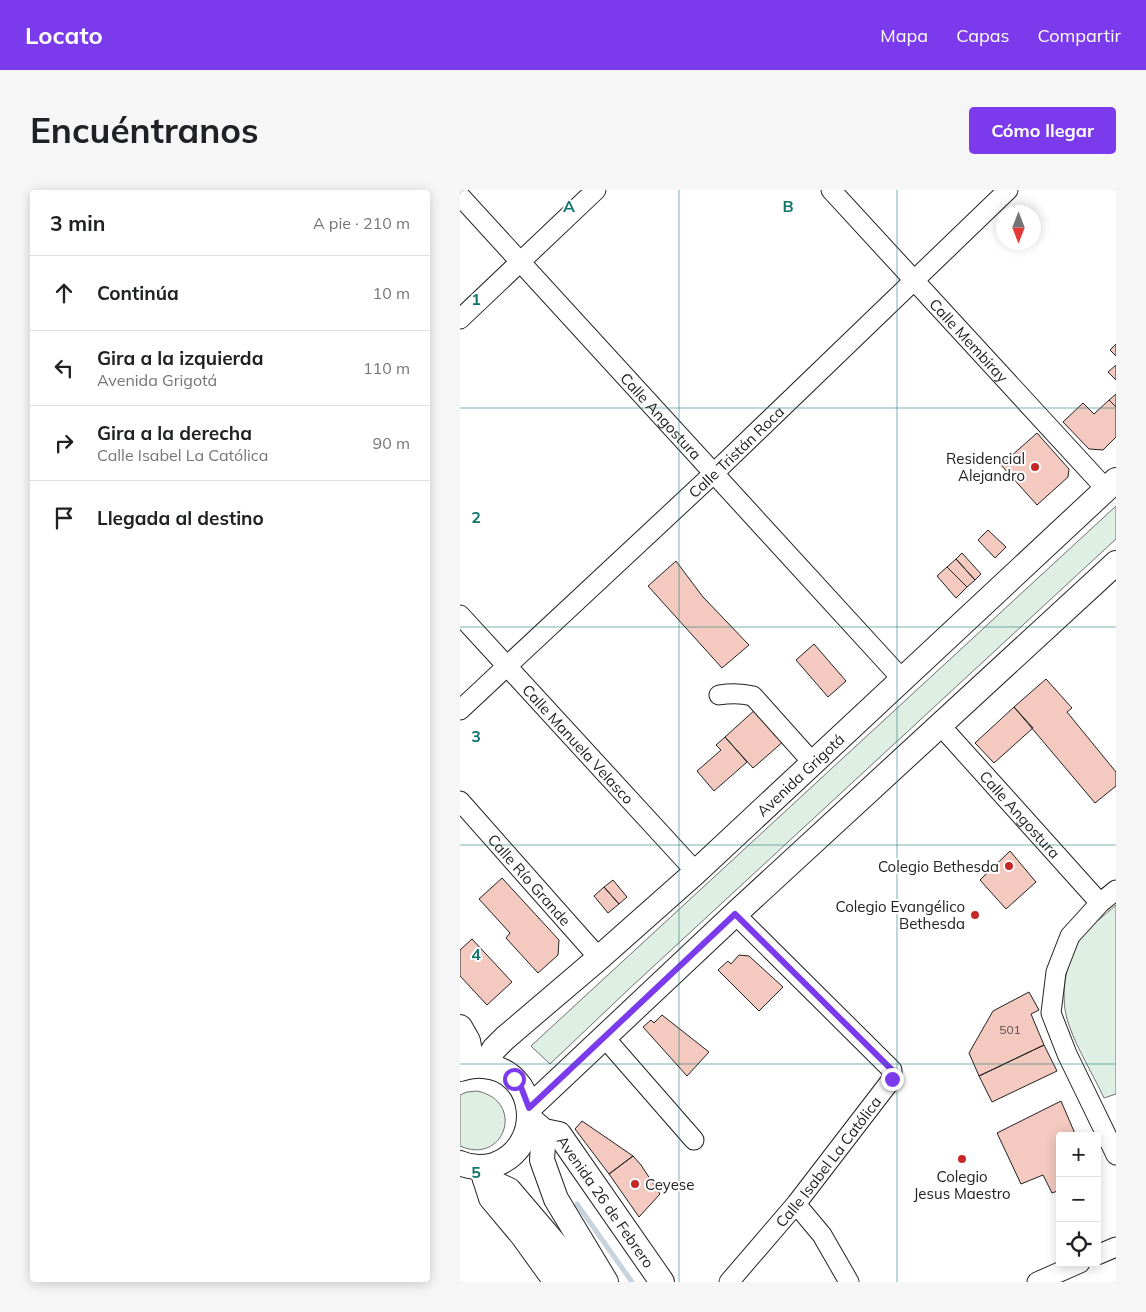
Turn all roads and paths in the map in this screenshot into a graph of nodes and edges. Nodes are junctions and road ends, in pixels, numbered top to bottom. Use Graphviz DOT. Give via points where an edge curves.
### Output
graph roads {
  1 [pos="596,190"];
  2 [pos="831,190"];
  3 [pos="1008,190"];
  4 [pos="460,196"];
  5 [pos="520,262"];
  6 [pos="914,281"];
  7 [pos="460,319"];
  8 [pos="713,474"];
  9 [pos="1111,484"];
  10 [pos="1116,564"];
  11 [pos="460,616"];
  12 [pos="506,667"];
  13 [pos="903,680"];
  14 [pos="719,695"];
  15 [pos="460,710"];
  16 [pos="940,725"];
  17 [pos="813,763"];
  18 [pos="460,801"];
  19 [pos="696,872"];
  20 [pos="1116,890"];
  21 [pos="1100,903"];
  22 [pos="735,914"];
  23 [pos="599,958"];
  24 [pos="460,1027"];
  25 [pos="604,1037"];
  26 [pos="469,1060"];
  27 [pos="534,1119"];
  28 [pos="694,1140"];
  29 [pos="1116,1155"];
  30 [pos="470,1168"];
  31 [pos="796,1204"];
  32 [pos="1116,1247"];
  33 [pos="1101,1254"];
  34 [pos="1071,1267"];
  35 [pos="556,1282"];
  36 [pos="582,1282"];
  37 [pos="606,1282"];
  38 [pos="662,1282"];
  39 [pos="729,1282"];
  40 [pos="849,1282"];
  41 [pos="1037,1282"];
  1 -- 5 [label="street"];
  2 -- 6 [label="street, Calle Membiray"];
  3 -- 6 [label="street, Calle Tristán Roca"];
  4 -- 5 [label="street, Calle Angostura"];
  5 -- 7 [label="street"];
  5 -- 8 [label="street, Calle Angostura"];
  6 -- 8 [label="street, Calle Tristán Roca"];
  6 -- 9 [label="street, Calle Membiray"];
  8 -- 12 [label="street, Calle Tristán Roca"];
  8 -- 13 [label="street, Calle Angostura"];
  9 -- 13 [label="main road, Avenida Grigotá"];
  10 -- 16 [label="main road"];
  11 -- 12 [label="street, Calle Manuela Velasco"];
  12 -- 15 [label="street, Calle Tristán Roca"];
  12 -- 19 [label="street, Calle Manuela Velasco"];
  13 -- 17 [label="main road, Avenida Grigotá"];
  14 -- 17 [label="street" via="742,693 753,696"];
  16 -- 21 [label="street, Calle Angostura"];
  16 -- 22 [label="main road"];
  17 -- 19 [label="main road, Avenida Grigotá"];
  18 -- 23 [label="street, Calle Río Grande"];
  19 -- 23 [label="main road, Avenida Grigotá"];
  20 -- 21 [label="street"];
  21 -- 29 [label="street" via="1070,936 1056,972 1051,1013 1066,1054"];
  22 -- 25 [label="main road"];
  22 -- 31 [label="street, Calle Isabel La Católica" via="893,1074"];
  23 -- 26 [label="main road, Avenida Grigotá" via="494,1049"];
  24 -- 26 [label="main road" via="468,1041"];
  25 -- 27 [label="main road"];
  25 -- 28 [label="street"];
  26 -- 27 [label="main road" via="504,1072 514,1079"];
  27 -- 30 [label="main road" via="517,1150 500,1162"];
  27 -- 37 [label="main road, Avenida 26 de Febrero" via="542,1160 556,1199"];
  27 -- 38 [label="main road, Avenida 26 de Febrero" via="558,1134"];
  30 -- 35 [label="main road"];
  30 -- 36 [label="main road" via="509,1190 561,1251"];
  31 -- 39 [label="street, Calle Isabel La Católica"];
  31 -- 40 [label="street" via="822,1235"];
  32 -- 33 [label="street"];
  34 -- 41 [label="street"];
}
